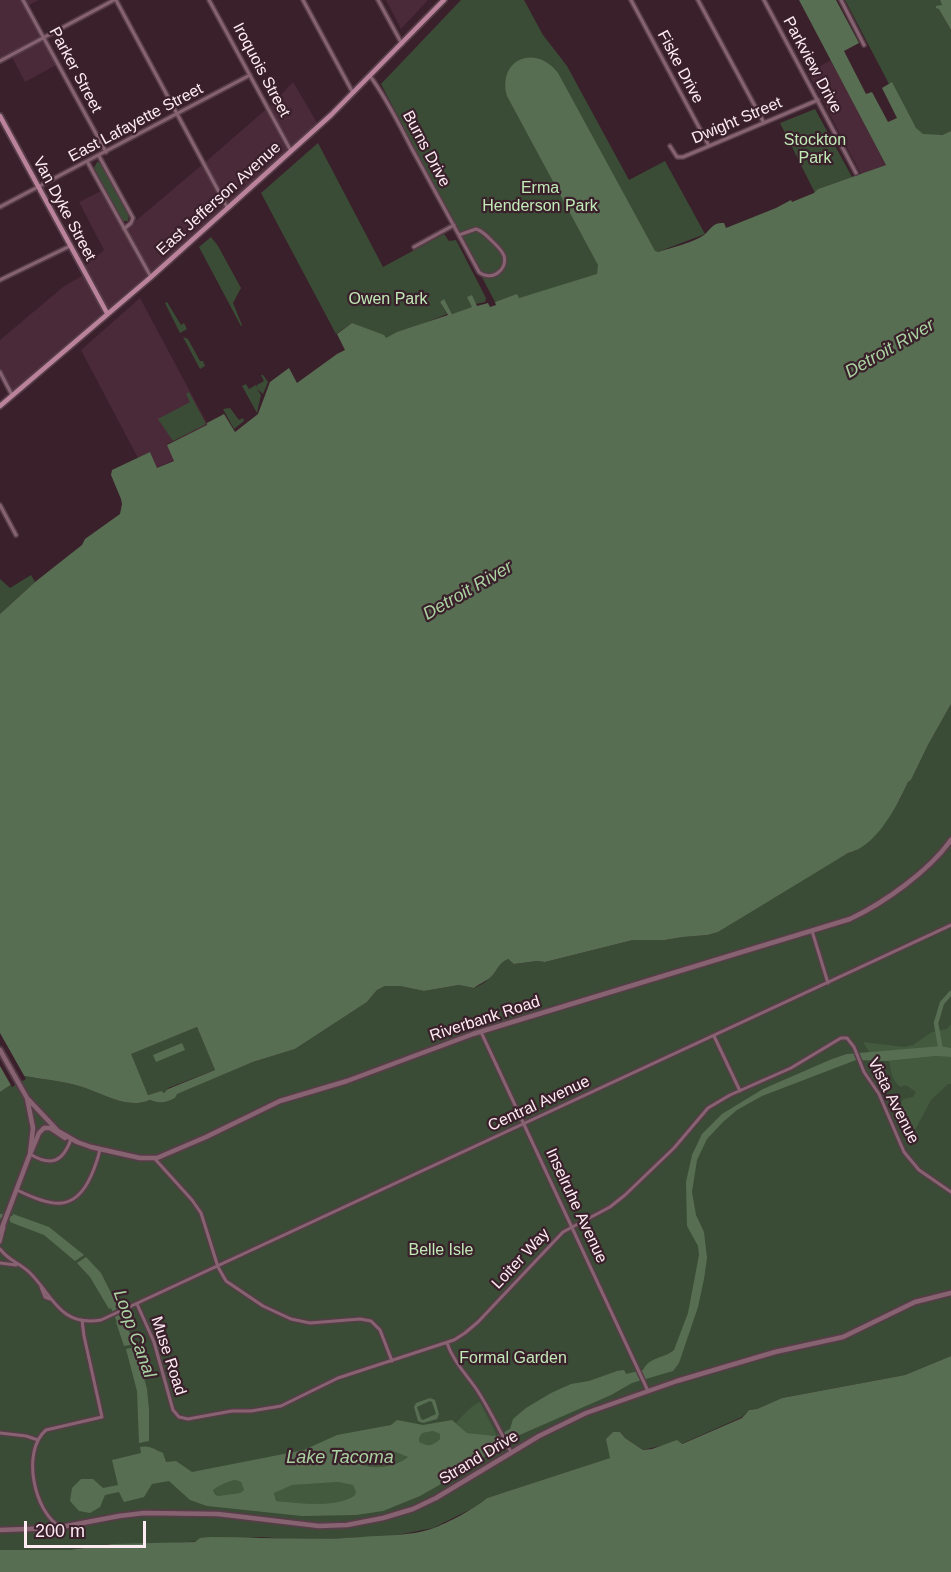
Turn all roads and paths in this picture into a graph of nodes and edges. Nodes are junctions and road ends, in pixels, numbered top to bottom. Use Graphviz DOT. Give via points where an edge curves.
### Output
graph roads {
  1 [pos="23,0"];
  2 [pos="115,0"];
  3 [pos="209,0"];
  4 [pos="303,0"];
  5 [pos="378,0"];
  6 [pos="444,0"];
  7 [pos="631,0"];
  8 [pos="698,0"];
  9 [pos="764,0"];
  10 [pos="841,0"];
  11 [pos="44,38"];
  12 [pos="402,44"];
  13 [pos="864,45"];
  14 [pos="0,61"];
  15 [pos="250,75"];
  16 [pos="370,76"];
  17 [pos="354,93"];
  18 [pos="818,100"];
  19 [pos="177,114"];
  20 [pos="0,116"];
  21 [pos="764,123"];
  22 [pos="670,146"];
  23 [pos="709,146"];
  24 [pos="291,151"];
  25 [pos="106,152"];
  26 [pos="99,156"];
  27 [pos="87,162"];
  28 [pos="856,173"];
  29 [pos="39,188"];
  30 [pos="0,207"];
  31 [pos="226,207"];
  32 [pos="454,225"];
  33 [pos="124,229"];
  34 [pos="459,235"];
  35 [pos="70,246"];
  36 [pos="414,248"];
  37 [pos="151,277"];
  38 [pos="0,280"];
  39 [pos="107,313"];
  40 [pos="0,373"];
  41 [pos="12,395"];
  42 [pos="0,406"];
  43 [pos="0,505"];
  44 [pos="16,535"];
  45 [pos="951,840"];
  46 [pos="951,925"];
  47 [pos="812,931"];
  48 [pos="828,983"];
  49 [pos="481,1032"];
  50 [pos="714,1036"];
  51 [pos="847,1038"];
  52 [pos="0,1050"];
  53 [pos="740,1091"];
  54 [pos="26,1097"];
  55 [pos="525,1124"];
  56 [pos="71,1139"];
  57 [pos="100,1149"];
  58 [pos="30,1154"];
  59 [pos="154,1159"];
  60 [pos="17,1190"];
  61 [pos="951,1192"];
  62 [pos="5,1222"];
  63 [pos="572,1226"];
  64 [pos="0,1233"];
  65 [pos="0,1242"];
  66 [pos="0,1249"];
  67 [pos="0,1263"];
  68 [pos="20,1266"];
  69 [pos="218,1267"];
  70 [pos="951,1293"];
  71 [pos="137,1304"];
  72 [pos="82,1320"];
  73 [pos="447,1343"];
  74 [pos="392,1361"];
  75 [pos="648,1391"];
  76 [pos="176,1416"];
  77 [pos="0,1433"];
  78 [pos="38,1440"];
  79 [pos="511,1452"];
  80 [pos="63,1528"];
  81 [pos="0,1530"];
  1 -- 11 [label="street, Parker Street"];
  2 -- 11 [label="street"];
  2 -- 19 [label="street"];
  3 -- 15 [label="street, Iroquois Street"];
  4 -- 17 [label="street"];
  5 -- 12 [label="street"];
  6 -- 12 [label="main road, East Jefferson Avenue"];
  7 -- 23 [label="street, Fiske Drive"];
  8 -- 21 [label="street"];
  9 -- 18 [label="street, Parkview Drive"];
  10 -- 13 [label="street"];
  11 -- 14 [label="street"];
  11 -- 25 [label="street, Parker Street"];
  12 -- 16 [label="main road, East Jefferson Avenue"];
  15 -- 19 [label="street, East Lafayette Street"];
  15 -- 24 [label="street, Iroquois Street"];
  16 -- 17 [label="main road, East Jefferson Avenue"];
  16 -- 32 [label="street, Burns Drive"];
  17 -- 24 [label="main road, East Jefferson Avenue"];
  18 -- 21 [label="street, Dwight Street"];
  18 -- 28 [label="street, Parkview Drive"];
  19 -- 25 [label="street, East Lafayette Street"];
  19 -- 31 [label="street"];
  20 -- 29 [label="main road, Van Dyke Street"];
  21 -- 23 [label="street, Dwight Street"];
  22 -- 23 [label="street, Dwight Street" via="680,157"];
  24 -- 31 [label="main road, East Jefferson Avenue"];
  25 -- 26 [label="street, East Lafayette Street"];
  26 -- 27 [label="street, East Lafayette Street"];
  26 -- 33 [label="street" via="133,218"];
  27 -- 29 [label="street, East Lafayette Street"];
  27 -- 33 [label="street"];
  29 -- 30 [label="street, East Lafayette Street"];
  29 -- 35 [label="main road, Van Dyke Street"];
  31 -- 37 [label="main road, East Jefferson Avenue"];
  32 -- 34 [label="street, Burns Drive"];
  32 -- 36 [label="street"];
  33 -- 37 [label="street"];
  34 -- 34 [label="street, Burns Drive" via="481,274 493,276 501,270 503,255 484,233 474,229"];
  35 -- 38 [label="street"];
  35 -- 39 [label="main road, Van Dyke Street"];
  37 -- 39 [label="main road, East Jefferson Avenue"];
  39 -- 41 [label="main road, East Jefferson Avenue"];
  40 -- 41 [label="street"];
  41 -- 42 [label="main road, East Jefferson Avenue"];
  43 -- 44 [label="street"];
  45 -- 47 [label="street, Riverbank Road" via="930,864 870,908"];
  46 -- 48 [label="street, Central Avenue"];
  47 -- 48 [label="street"];
  47 -- 49 [label="street, Riverbank Road"];
  48 -- 50 [label="street, Central Avenue"];
  49 -- 55 [label="street, Inselruhe Avenue"];
  49 -- 59 [label="street, Riverbank Road" via="280,1101"];
  50 -- 53 [label="street"];
  50 -- 55 [label="street, Central Avenue"];
  51 -- 53 [label="street, Loiter Way" via="836,1040 791,1068"];
  51 -- 61 [label="street, Vista Avenue" via="879,1094 904,1152 919,1170"];
  52 -- 54 [label="street"];
  53 -- 63 [label="street, Loiter Way" via="708,1108 674,1148 617,1202"];
  54 -- 56 [label="street" via="46,1120"];
  54 -- 58 [label="street" via="33,1128"];
  55 -- 63 [label="street, Inselruhe Avenue"];
  55 -- 69 [label="street, Central Avenue"];
  56 -- 57 [label="street"];
  56 -- 58 [label="street" via="64,1154 53,1161"];
  56 -- 58 [label="street" via="44,1128"];
  57 -- 59 [label="street"];
  57 -- 60 [label="street" via="86,1187 72,1201 52,1202"];
  58 -- 60 [label="street"];
  59 -- 69 [label="street" via="201,1213"];
  60 -- 62 [label="street"];
  62 -- 64 [label="street"];
  62 -- 65 [label="street"];
  63 -- 73 [label="street, Loiter Way" via="477,1322"];
  63 -- 75 [label="street, Inselruhe Avenue"];
  66 -- 68 [label="street"];
  67 -- 68 [label="street"];
  68 -- 72 [label="street" via="65,1313"];
  69 -- 71 [label="street, Central Avenue"];
  69 -- 74 [label="street" via="223,1278 244,1294 291,1319 310,1323 370,1321 381,1332"];
  70 -- 75 [label="street, Strand Drive" via="915,1302 843,1337 775,1352"];
  71 -- 72 [label="street, Central Avenue" via="101,1320"];
  71 -- 76 [label="street, Muse Road" via="154,1342"];
  72 -- 78 [label="street" via="102,1417 46,1430"];
  73 -- 74 [label="street, Loiter Way"];
  73 -- 79 [label="street"];
  74 -- 76 [label="street, Loiter Way" via="338,1378 281,1406 188,1419"];
  75 -- 79 [label="street, Strand Drive" via="570,1420"];
  77 -- 78 [label="street"];
  78 -- 80 [label="street" via="33,1481 48,1515"];
  79 -- 80 [label="street, Strand Drive" via="427,1502 365,1522 310,1525 218,1514 153,1513"];
  80 -- 81 [label="street, Strand Drive"];
}
